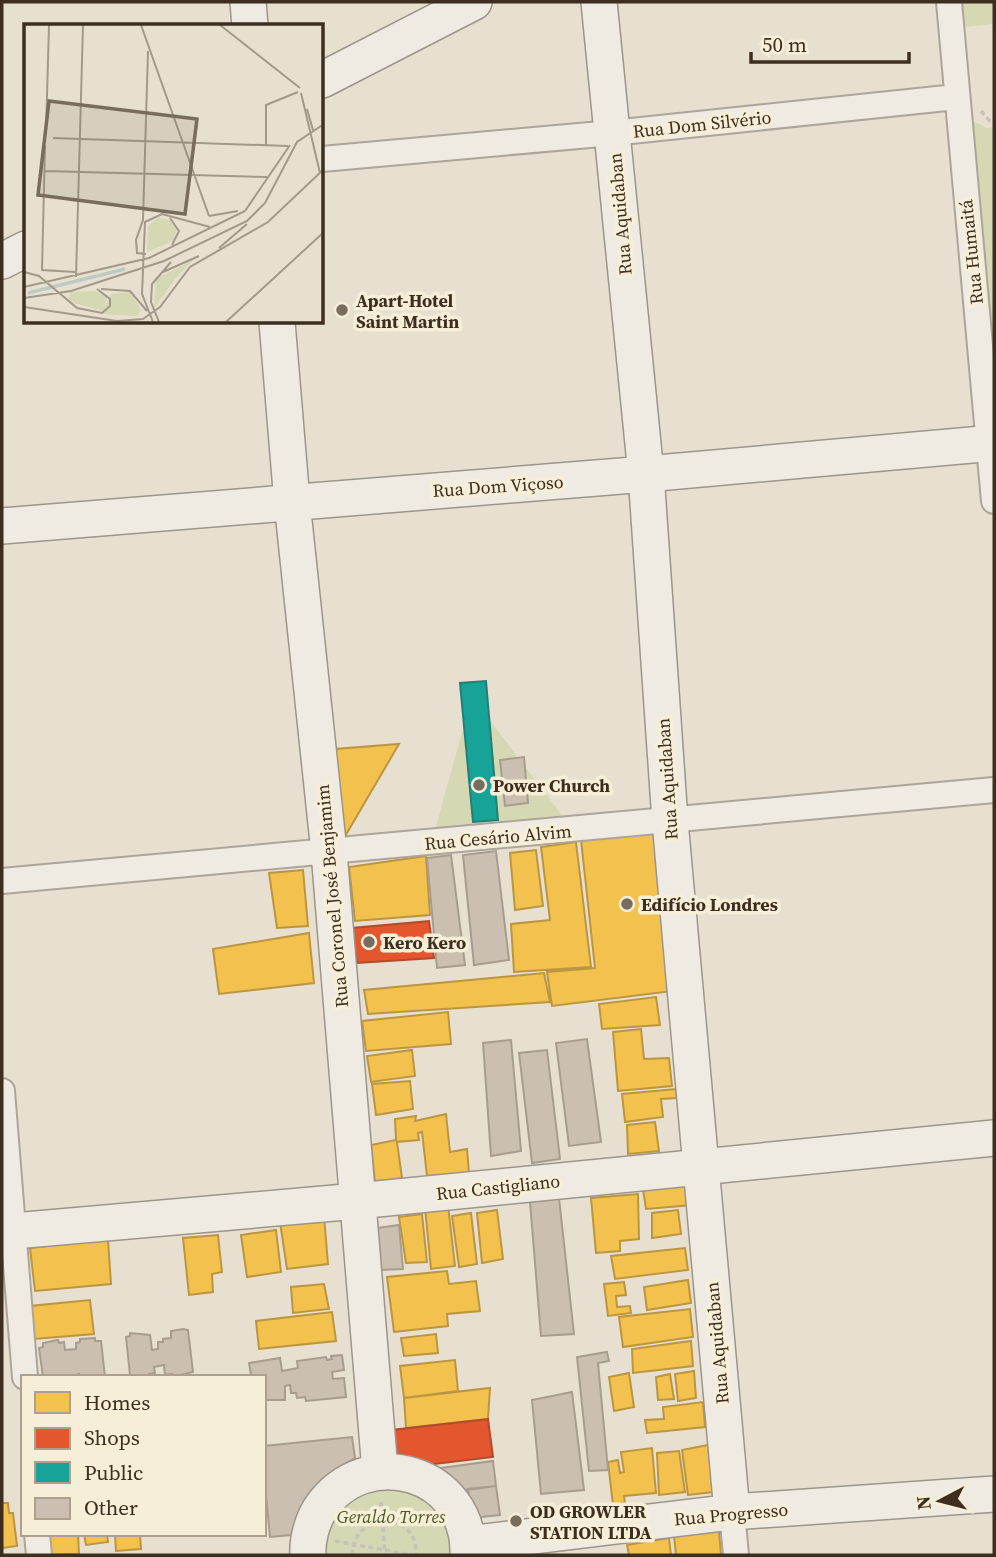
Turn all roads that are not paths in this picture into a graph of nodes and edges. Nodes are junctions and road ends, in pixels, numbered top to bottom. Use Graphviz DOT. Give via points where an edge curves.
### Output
graph roads {
  1 [pos="248,2"];
  2 [pos="474,2"];
  3 [pos="599,2"];
  4 [pos="949,2"];
  5 [pos="250,24"];
  6 [pos="324,79"];
  7 [pos="956,97"];
  8 [pos="612,134"];
  9 [pos="324,159"];
  10 [pos="24,250"];
  11 [pos="2,261"];
  12 [pos="277,324"];
  13 [pos="992,443"];
  14 [pos="646,474"];
  15 [pos="292,502"];
  16 [pos="994,502"];
  17 [pos="2,526"];
  18 [pos="994,790"];
  19 [pos="670,821"];
  20 [pos="329,852"];
  21 [pos="2,881"];
  22 [pos="2,1091"];
  23 [pos="994,1138"];
  24 [pos="701,1166"];
  25 [pos="357,1201"];
  26 [pos="8,1231"];
  27 [pos="25,1375"];
  28 [pos="380,1471"];
  29 [pos="994,1494"];
  30 [pos="732,1512"];
  31 [pos="37,1536"];
  32 [pos="305,1550"];
  33 [pos="468,1550"];
  34 [pos="38,1555"];
  35 [pos="736,1555"];
  1 -- 5 [label="street"];
  2 -- 6 [label="street"];
  3 -- 8 [label="street, Rua Aquidaban"];
  4 -- 7 [label="street, Rua Humaitá"];
  7 -- 8 [label="street, Rua Dom Silvério"];
  7 -- 13 [label="street, Rua Humaitá"];
  8 -- 9 [label="street, Rua Dom Silvério"];
  8 -- 14 [label="street, Rua Aquidaban"];
  10 -- 11 [label="street"];
  12 -- 15 [label="street, Rua Coronel José Benjamim"];
  13 -- 14 [label="street, Rua Dom Viçoso"];
  13 -- 16 [label="street, Rua Humaitá"];
  14 -- 15 [label="street, Rua Dom Viçoso"];
  14 -- 19 [label="street, Rua Aquidaban"];
  15 -- 17 [label="street, Rua Dom Viçoso"];
  15 -- 20 [label="street, Rua Coronel José Benjamim"];
  18 -- 19 [label="street, Rua Cesário Alvim"];
  19 -- 20 [label="street, Rua Cesário Alvim"];
  19 -- 24 [label="street, Rua Aquidaban"];
  20 -- 21 [label="street, Rua Cesário Alvim"];
  20 -- 25 [label="street, Rua Coronel José Benjamim"];
  22 -- 26 [label="street"];
  23 -- 24 [label="street, Rua Castigliano"];
  24 -- 25 [label="street, Rua Castigliano"];
  24 -- 30 [label="street, Rua Aquidaban"];
  25 -- 26 [label="street, Rua Castigliano"];
  25 -- 28 [label="street, Rua Coronel José Benjamim"];
  26 -- 27 [label="street"];
  28 -- 32 [label="street" via="345,1483 328,1498 316,1516"];
  28 -- 33 [label="street" via="406,1472 441,1491 464,1524"];
  29 -- 30 [label="street, Rua Progresso"];
  30 -- 33 [label="street, Rua Progresso"];
  30 -- 35 [label="street, Rua Aquidaban"];
  31 -- 34 [label="street"];
}
